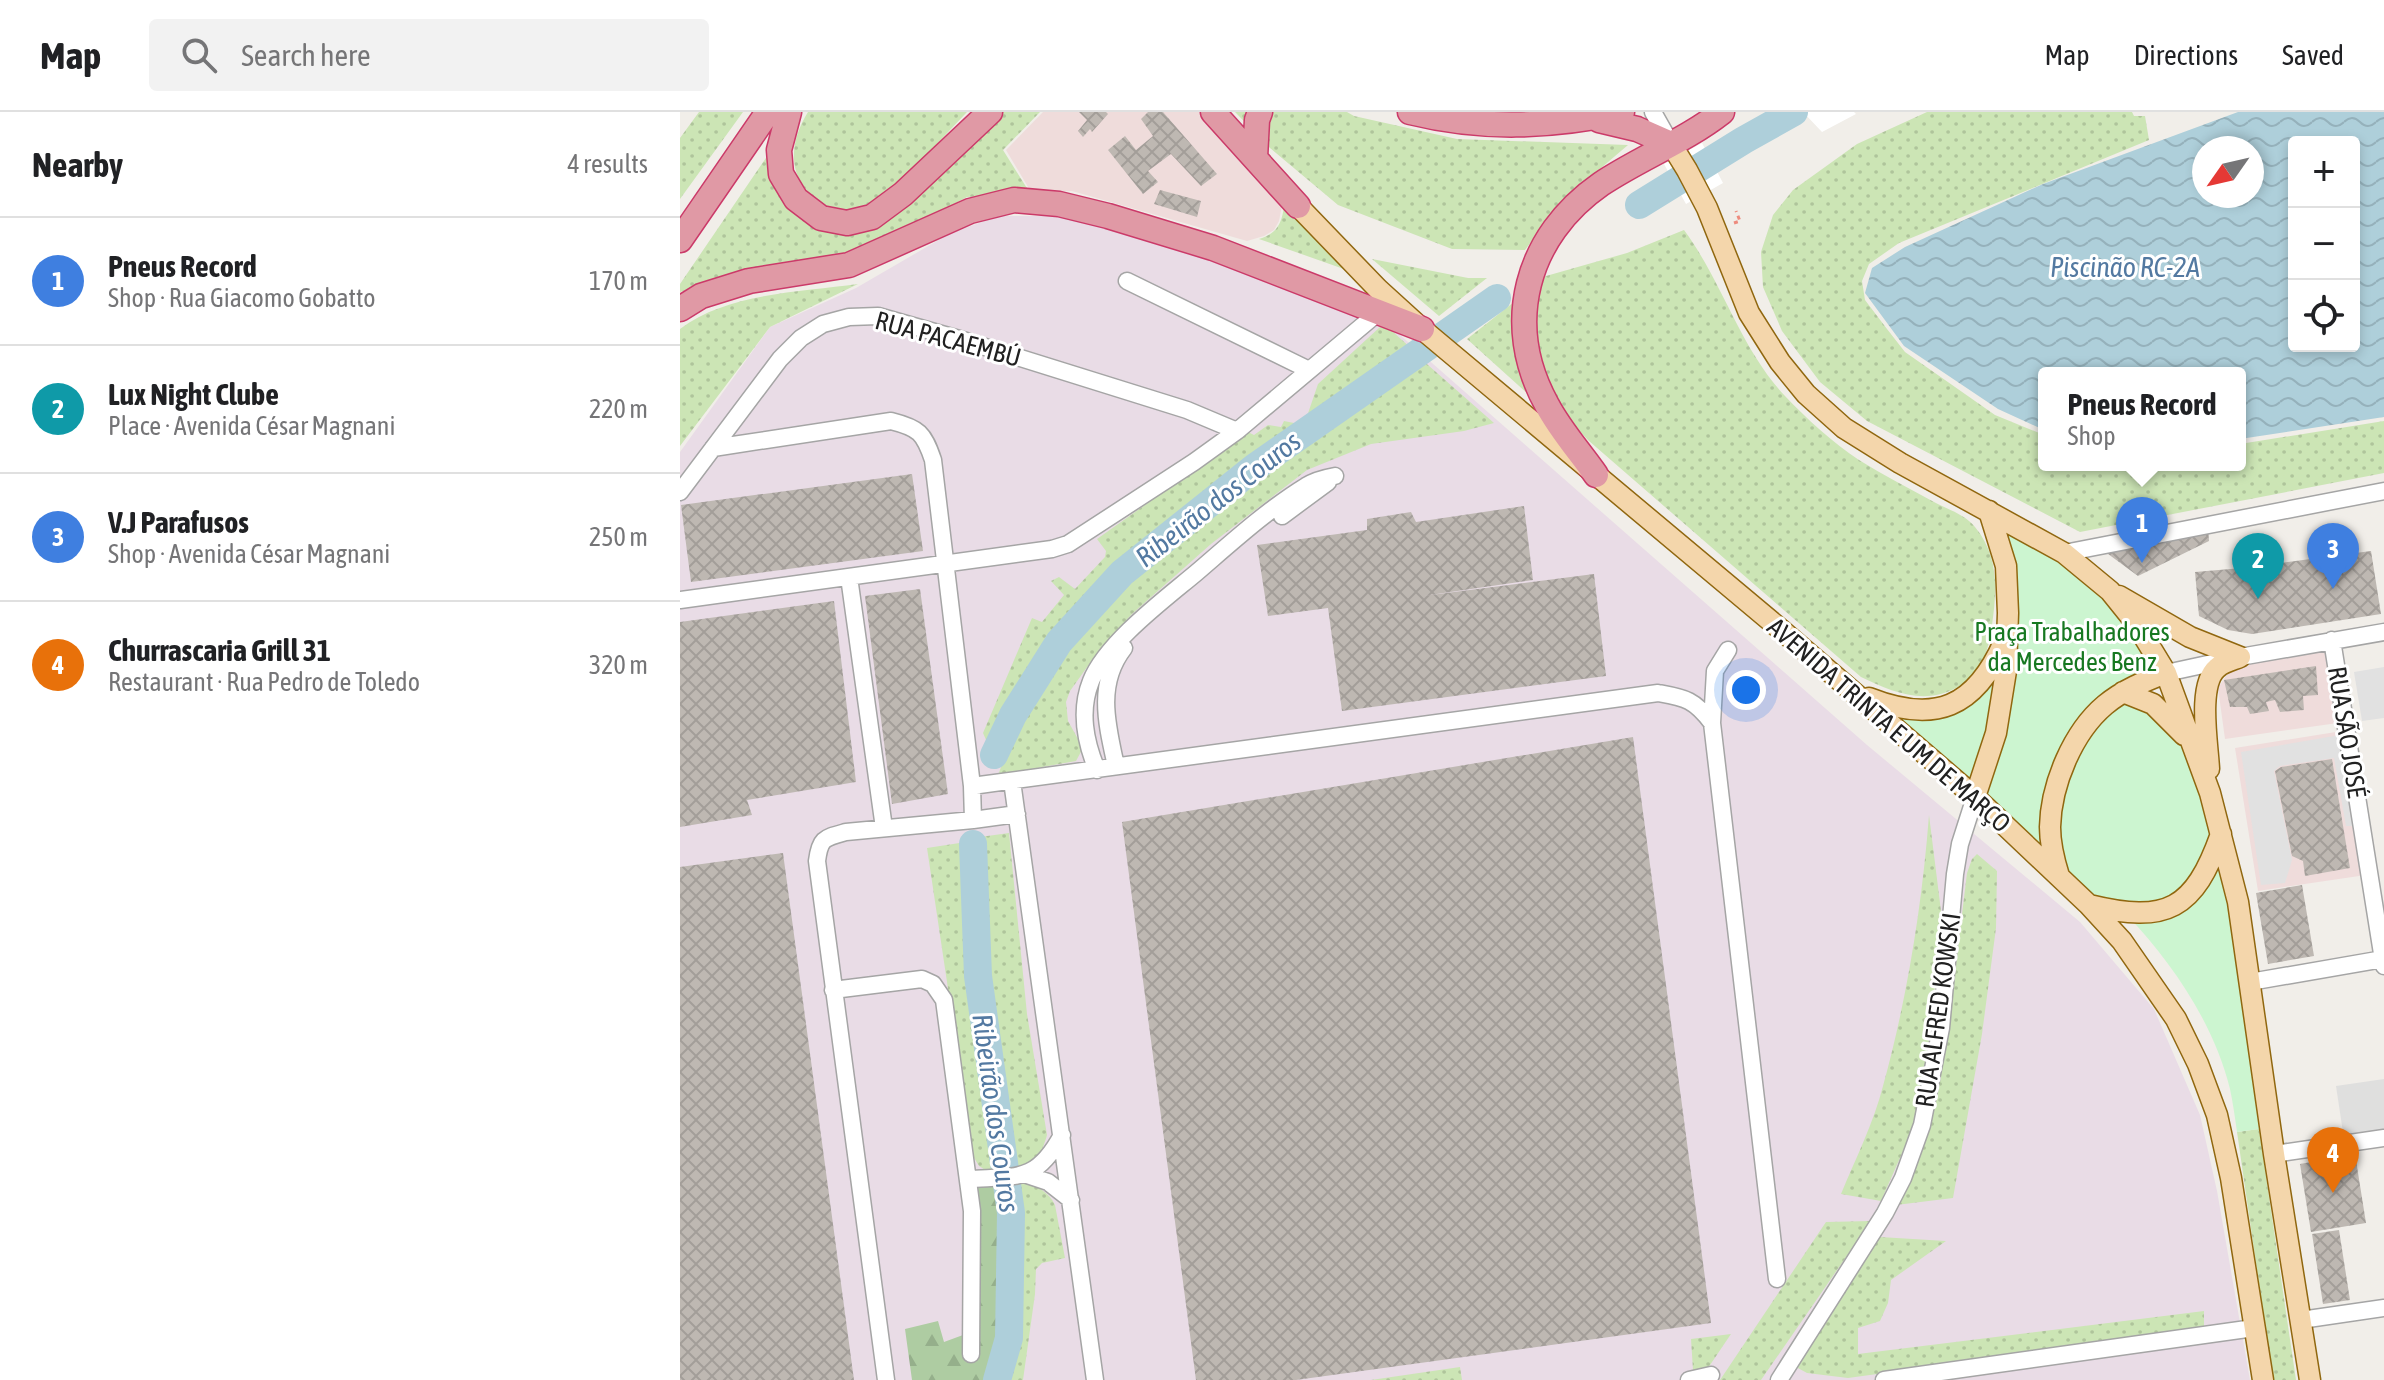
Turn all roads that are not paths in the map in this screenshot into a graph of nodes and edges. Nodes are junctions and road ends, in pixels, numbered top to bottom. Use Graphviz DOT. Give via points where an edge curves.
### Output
graph roads {
  1 [pos="768,112"];
  2 [pos="789,112"];
  3 [pos="990,112"];
  4 [pos="1213,112"];
  5 [pos="1260,112"];
  6 [pos="1410,112"];
  7 [pos="1622,112"];
  8 [pos="1653,112"];
  9 [pos="1722,112"];
  10 [pos="1580,115"];
  11 [pos="1675,150"];
  12 [pos="1255,158"];
  13 [pos="1298,206"];
  14 [pos="680,240"];
  15 [pos="1127,281"];
  16 [pos="680,309"];
  17 [pos="1380,311"];
  18 [pos="1426,332"];
  19 [pos="1309,370"];
  20 [pos="1237,431"];
  21 [pos="713,448"];
  22 [pos="1596,475"];
  23 [pos="2384,491"];
  24 [pos="680,492"];
  25 [pos="1989,511"];
  26 [pos="2064,553"];
  27 [pos="944,564"];
  28 [pos="849,577"];
  29 [pos="2110,591"];
  30 [pos="680,600"];
  31 [pos="2384,632"];
  32 [pos="2007,635"];
  33 [pos="2332,640"];
  34 [pos="1728,650"];
  35 [pos="2240,657"];
  36 [pos="2166,673"];
  37 [pos="2123,692"];
  38 [pos="1855,693"];
  39 [pos="1712,723"];
  40 [pos="2194,745"];
  41 [pos="1116,766"];
  42 [pos="1097,770"];
  43 [pos="1012,781"];
  44 [pos="972,786"];
  45 [pos="2210,793"];
  46 [pos="1975,797"];
  47 [pos="1017,814"];
  48 [pos="973,820"];
  49 [pos="884,828"];
  50 [pos="2221,834"];
  51 [pos="2059,877"];
  52 [pos="2089,905"];
  53 [pos="2383,959"];
  54 [pos="2384,966"];
  55 [pos="2250,982"];
  56 [pos="833,990"];
  57 [pos="1062,1135"];
  58 [pos="2384,1138"];
  59 [pos="2274,1154"];
  60 [pos="1024,1174"];
  61 [pos="968,1179"];
  62 [pos="1071,1200"];
  63 [pos="1777,1279"];
  64 [pos="2384,1308"];
  65 [pos="2301,1320"];
  66 [pos="2254,1328"];
  67 [pos="971,1354"];
  68 [pos="1709,1378"];
  69 [pos="886,1380"];
  70 [pos="1095,1380"];
  71 [pos="1689,1380"];
  72 [pos="1779,1380"];
  73 [pos="1884,1380"];
  74 [pos="2263,1380"];
  75 [pos="2310,1380"];
  1 -- 14 [label="highway"];
  2 -- 3 [label="highway" via="779,150 781,174 796,199 821,218 847,223 872,217 903,194"];
  4 -- 12 [label="highway"];
  5 -- 12 [label="highway"];
  6 -- 10 [label="highway" via="1515,126"];
  7 -- 10 [label="highway"];
  8 -- 11 [label="street"];
  9 -- 11 [label="highway"];
  10 -- 11 [label="highway" via="1637,129"];
  11 -- 22 [label="highway" via="1601,184 1571,208 1556,224 1532,270 1524,326 1534,377 1547,406"];
  11 -- 25 [label="main road" via="1699,192 1749,313 1806,394 1844,428"];
  12 -- 13 [label="highway"];
  13 -- 18 [label="main road, AVENIDA TRINTA E UM DE MARÇO"];
  15 -- 19 [label="street"];
  16 -- 17 [label="highway" via="701,296 749,281 849,265 970,211 1014,200 1059,204 1213,248"];
  17 -- 18 [label="highway"];
  17 -- 19 [label="street"];
  18 -- 22 [label="main road, AVENIDA TRINTA E UM DE MARÇO"];
  19 -- 20 [label="street"];
  20 -- 21 [label="street, RUA PACAEMBÚ" via="1187,410 878,316 823,324 801,338"];
  20 -- 27 [label="street" via="1068,544"];
  21 -- 24 [label="street, RUA PACAEMBÚ"];
  21 -- 27 [label="street" via="891,421 907,425 926,440 933,460"];
  22 -- 38 [label="main road, AVENIDA TRINTA E UM DE MARÇO"];
  23 -- 26 [label="street"];
  25 -- 26 [label="main road"];
  25 -- 32 [label="main road" via="2006,566"];
  26 -- 29 [label="main road"];
  27 -- 28 [label="street"];
  27 -- 44 [label="street"];
  28 -- 30 [label="street"];
  28 -- 49 [label="street"];
  29 -- 35 [label="main road" via="2190,637"];
  29 -- 36 [label="main road"];
  31 -- 33 [label="street"];
  32 -- 38 [label="main road" via="1988,674 1951,704 1908,710"];
  32 -- 46 [label="main road" via="2003,703"];
  33 -- 35 [label="street"];
  33 -- 53 [label="street, RUA SÃO JOSÉ"];
  34 -- 39 [label="street" via="1715,671"];
  35 -- 36 [label="street"];
  35 -- 45 [label="main road" via="2215,669 2208,683"];
  36 -- 37 [label="main road"];
  36 -- 40 [label="main road"];
  37 -- 40 [label="main road" via="2153,704"];
  37 -- 51 [label="main road" via="2085,727 2058,785 2050,825"];
  38 -- 46 [label="main road, AVENIDA TRINTA E UM DE MARÇO"];
  39 -- 41 [label="street" via="1689,699 1658,693"];
  39 -- 63 [label="street"];
  40 -- 45 [label="main road"];
  41 -- 42 [label="street"];
  41 -- 42 [label="street" via="1105,717 1106,686 1117,657 1152,617 1335,476 1305,486 1241,535 1108,655 1091,679 1085,703 1084,726"];
  42 -- 43 [label="street"];
  43 -- 44 [label="street"];
  43 -- 47 [label="street"];
  44 -- 48 [label="street"];
  45 -- 50 [label="main road"];
  46 -- 51 [label="main road, AVENIDA TRINTA E UM DE MARÇO"];
  46 -- 72 [label="street, RUA ALFRED KOWSKI" via="1955,874 1941,1028 1922,1125 1885,1213"];
  47 -- 48 [label="street"];
  47 -- 57 [label="street"];
  48 -- 49 [label="street"];
  49 -- 56 [label="street" via="846,832 819,845"];
  50 -- 52 [label="main road" via="2200,883 2174,905 2136,912"];
  50 -- 55 [label="main road"];
  51 -- 52 [label="main road, AVENIDA TRINTA E UM DE MARÇO"];
  52 -- 66 [label="main road, AVENIDA TRINTA E UM DE MARÇO" via="2150,979 2198,1064 2217,1115 2231,1178"];
  53 -- 54 [label="street, RUA SÃO JOSÉ"];
  53 -- 55 [label="street"];
  55 -- 59 [label="main road"];
  56 -- 61 [label="street" via="922,979 938,989 944,1000"];
  56 -- 69 [label="street"];
  57 -- 60 [label="street" via="1043,1164"];
  57 -- 62 [label="street"];
  58 -- 59 [label="street"];
  59 -- 65 [label="main road"];
  60 -- 61 [label="street"];
  60 -- 62 [label="street" via="1048,1182"];
  61 -- 67 [label="street"];
  62 -- 70 [label="street"];
  64 -- 65 [label="street"];
  65 -- 75 [label="main road"];
  66 -- 73 [label="street"];
  66 -- 74 [label="main road, AVENIDA TRINTA E UM DE MARÇO"];
  68 -- 71 [label="street"];
}
